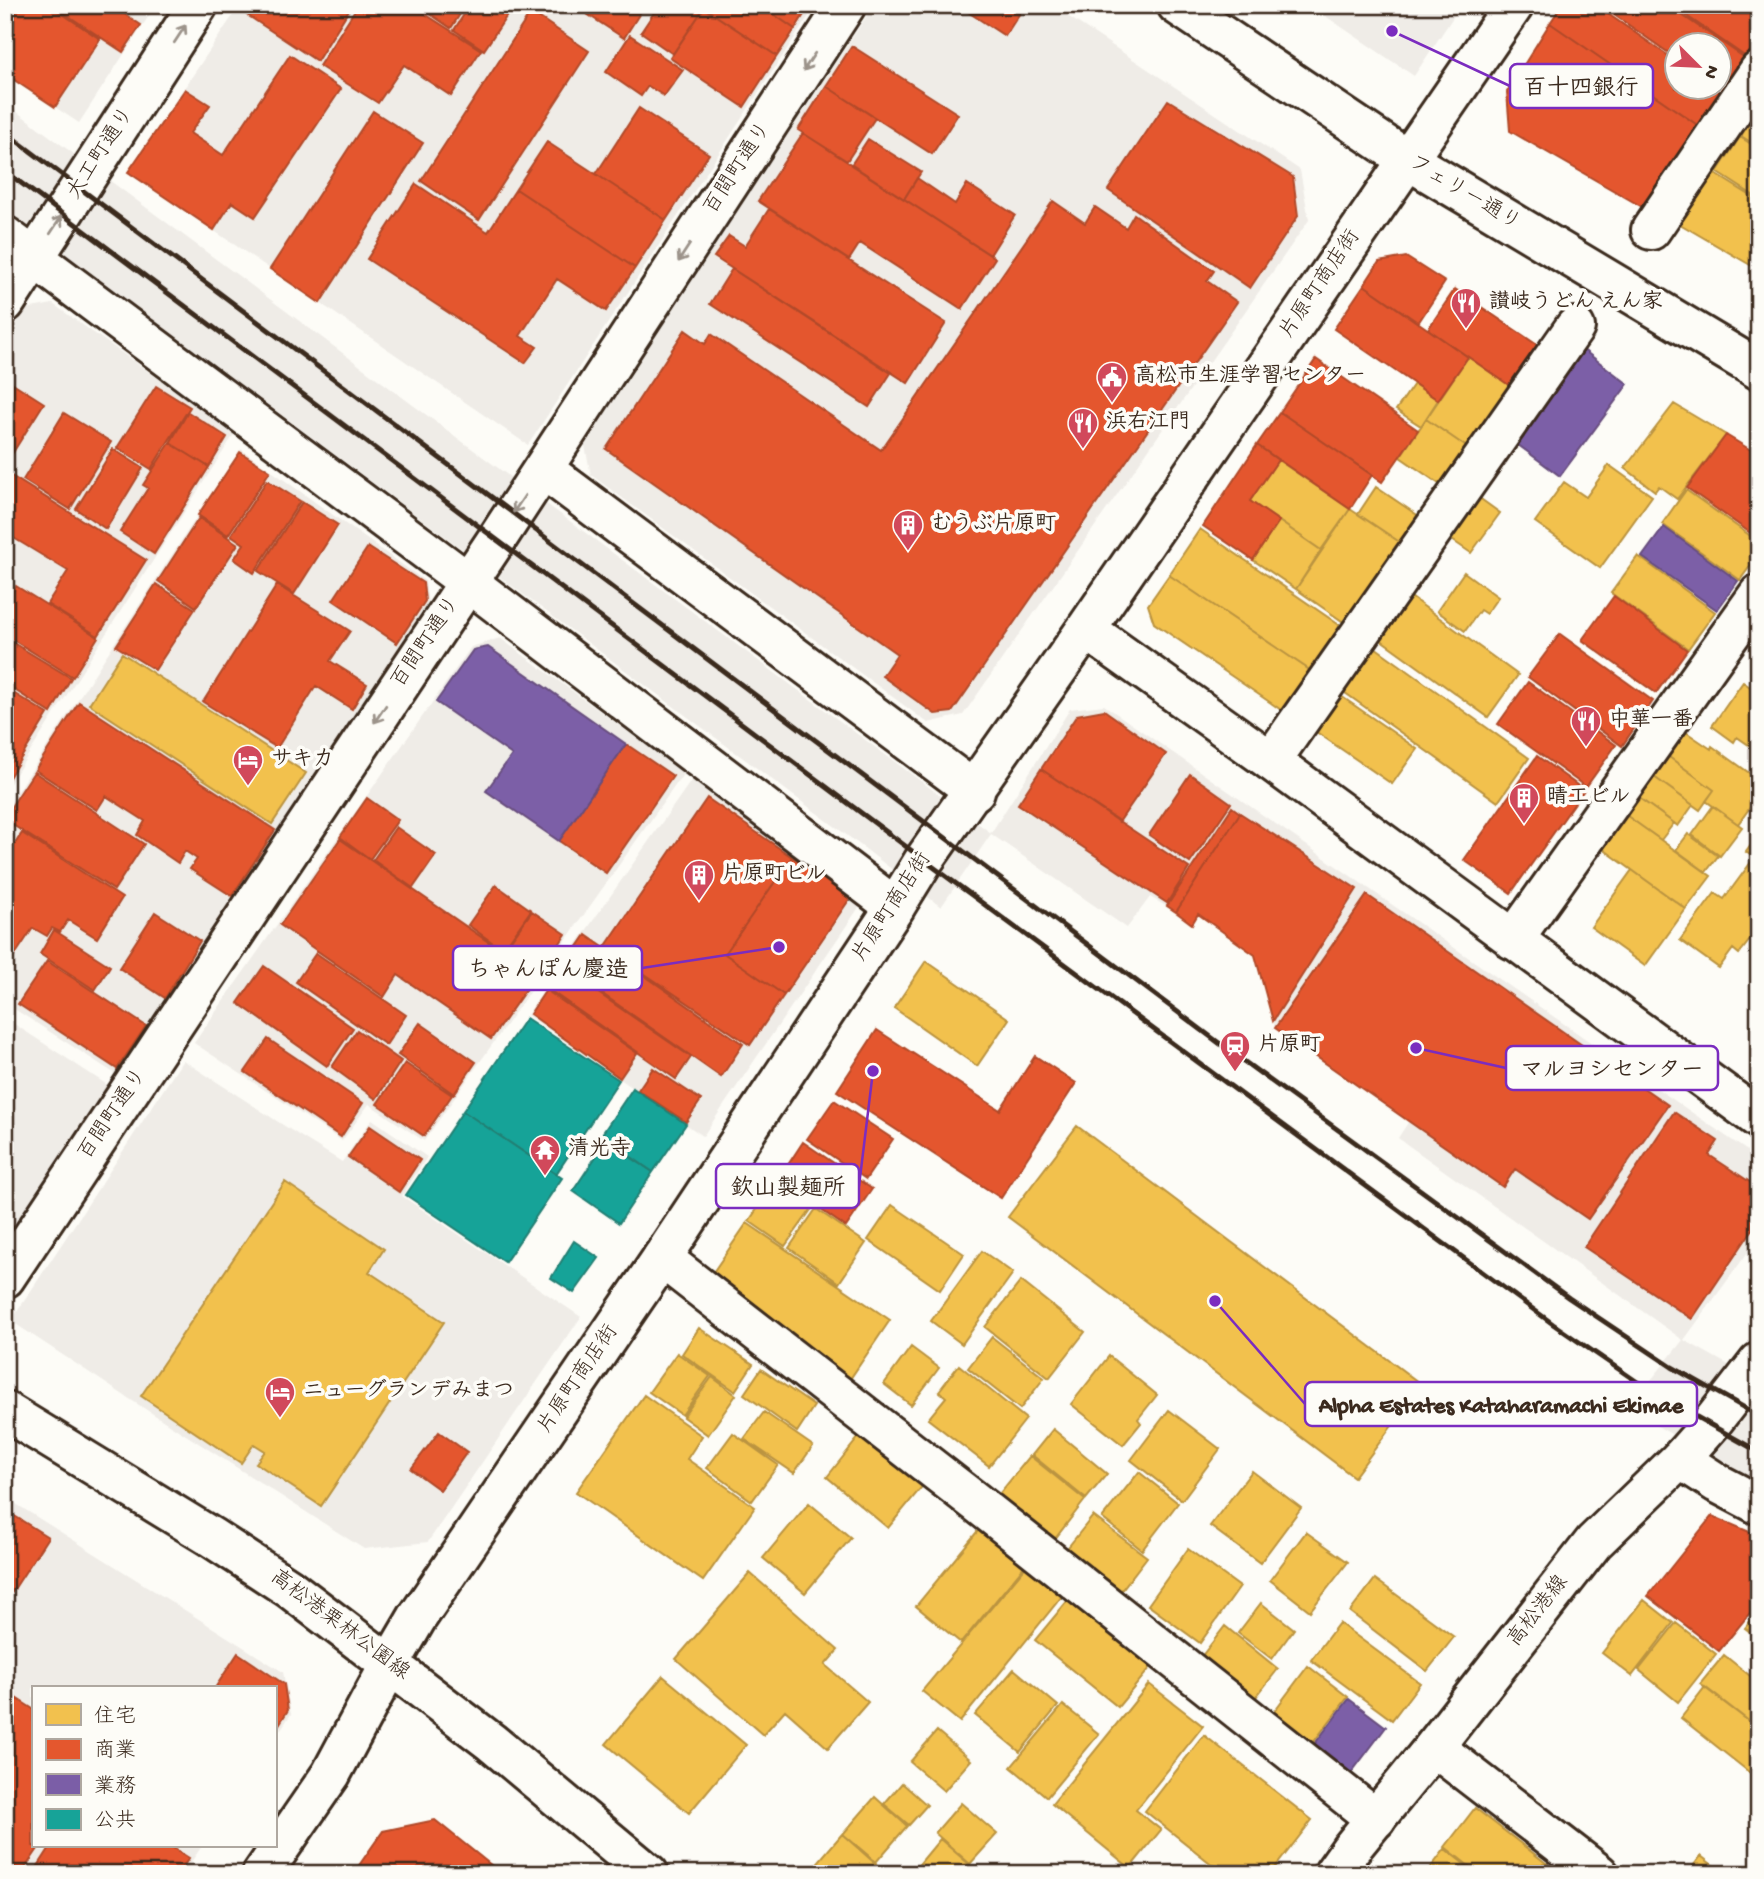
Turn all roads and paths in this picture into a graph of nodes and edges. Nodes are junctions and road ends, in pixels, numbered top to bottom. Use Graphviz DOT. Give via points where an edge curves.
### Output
graph roads {
  1 [pos="198,5"];
  2 [pos="846,5"];
  3 [pos="1177,5"];
  4 [pos="1514,5"];
  5 [pos="1759,71"];
  6 [pos="1408,160"];
  7 [pos="1651,230"];
  8 [pos="20,247"];
  9 [pos="5,303"];
  10 [pos="1575,327"];
  11 [pos="1759,370"];
  12 [pos="543,469"];
  13 [pos="468,582"];
  14 [pos="1759,594"];
  15 [pos="1086,629"];
  16 [pos="1271,761"];
  17 [pos="975,791"];
  18 [pos="895,907"];
  19 [pos="1513,940"];
  20 [pos="1759,1119"];
  21 [pos="662,1258"];
  22 [pos="5,1278"];
  23 [pos="1759,1362"];
  24 [pos="5,1410"];
  25 [pos="1679,1459"];
  26 [pos="1759,1505"];
  27 [pos="390,1664"];
  28 [pos="1434,1747"];
  29 [pos="1376,1819"];
  30 [pos="262,1874"];
  31 [pos="649,1874"];
  32 [pos="1333,1874"];
  33 [pos="1599,1874"];
  8 -- 1 [label="street, 大工町通り, one-way"];
  2 -- 12 [label="street, 百間町通り, one-way"];
  3 -- 6 [label="street, フェリー通り"];
  4 -- 6 [label="street, 片原町商店街"];
  5 -- 7 [label="street"];
  6 -- 11 [label="street, フェリー通り"];
  6 -- 15 [label="street, 片原町商店街"];
  8 -- 9 [label="street, 大工町通り"];
  8 -- 13 [label="street"];
  10 -- 16 [label="street"];
  12 -- 13 [label="street, 百間町通り, one-way"];
  12 -- 17 [label="street"];
  13 -- 18 [label="street"];
  13 -- 22 [label="street, 百間町通り, one-way"];
  14 -- 19 [label="street"];
  15 -- 16 [label="street"];
  15 -- 17 [label="street, 片原町商店街"];
  16 -- 19 [label="street"];
  17 -- 18 [label="street, 片原町商店街"];
  18 -- 21 [label="street, 片原町商店街"];
  19 -- 20 [label="street"];
  21 -- 27 [label="street, 片原町商店街"];
  21 -- 29 [label="street"];
  23 -- 25 [label="street, 高松港線"];
  24 -- 27 [label="street, 高松港栗林公園線" via="270,1574"];
  25 -- 26 [label="street"];
  25 -- 28 [label="street, 高松港線" via="1594,1542"];
  27 -- 30 [label="street, 片原町商店街" via="331,1774"];
  27 -- 31 [label="street, 高松港栗林公園線" via="492,1742"];
  28 -- 29 [label="street, 高松港線"];
  28 -- 33 [label="street"];
  29 -- 32 [label="street, 高松港線"];
}
